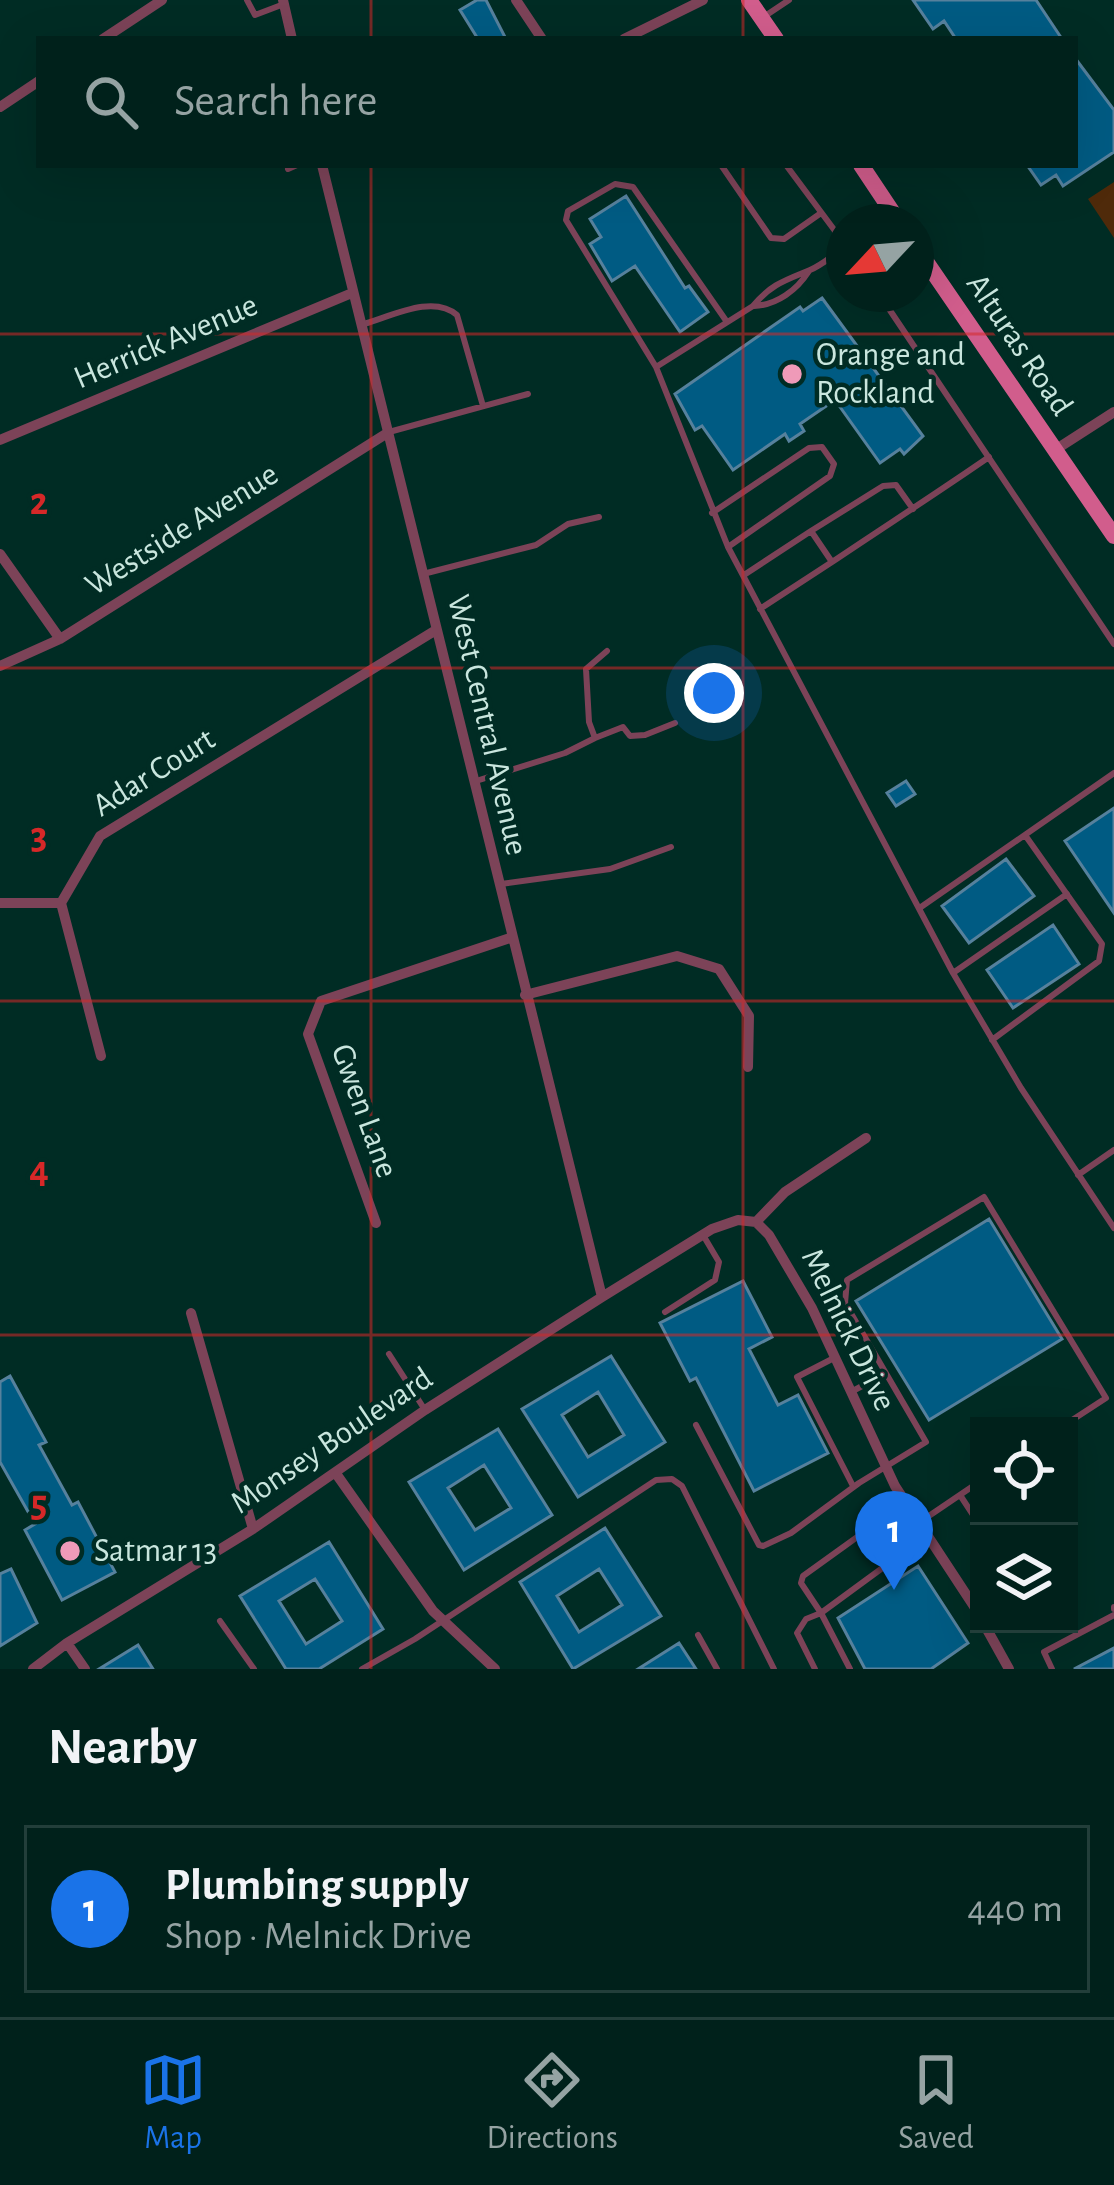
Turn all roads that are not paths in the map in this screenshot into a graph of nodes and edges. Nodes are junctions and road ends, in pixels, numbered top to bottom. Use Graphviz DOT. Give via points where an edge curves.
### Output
graph roads {
  1 [pos="162,0"];
  2 [pos="248,0"];
  3 [pos="516,0"];
  4 [pos="704,0"];
  5 [pos="749,0"];
  6 [pos="789,0"];
  7 [pos="284,2"];
  8 [pos="762,18"];
  9 [pos="108,36"];
  10 [pos="291,36"];
  11 [pos="540,36"];
  12 [pos="630,36"];
  13 [pos="774,36"];
  14 [pos="36,84"];
  15 [pos="0,107"];
  16 [pos="323,168"];
  17 [pos="723,168"];
  18 [pos="788,168"];
  19 [pos="863,168"];
  20 [pos="884,204"];
  21 [pos="821,213"];
  22 [pos="826,220"];
  23 [pos="826,258"];
  24 [pos="809,271"];
  25 [pos="934,273"];
  26 [pos="352,293"];
  27 [pos="752,306"];
  28 [pos="891,312"];
  29 [pos="727,322"];
  30 [pos="360,325"];
  31 [pos="656,367"];
  32 [pos="528,394"];
  33 [pos="483,406"];
  34 [pos="1114,412"];
  35 [pos="389,432"];
  36 [pos="0,440"];
  37 [pos="1055,450"];
  38 [pos="988,458"];
  39 [pos="913,509"];
  40 [pos="712,513"];
  41 [pos="599,518"];
  42 [pos="811,531"];
  43 [pos="1114,536"];
  44 [pos="728,548"];
  45 [pos="0,554"];
  46 [pos="832,562"];
  47 [pos="423,574"];
  48 [pos="743,576"];
  49 [pos="760,609"];
  50 [pos="436,630"];
  51 [pos="60,638"];
  52 [pos="1114,644"];
  53 [pos="607,651"];
  54 [pos="0,666"];
  55 [pos="675,723"];
  56 [pos="595,738"];
  57 [pos="1114,773"];
  58 [pos="473,782"];
  59 [pos="1025,835"];
  60 [pos="671,847"];
  61 [pos="498,885"];
  62 [pos="1066,894"];
  63 [pos="0,902"];
  64 [pos="61,903"];
  65 [pos="921,907"];
  66 [pos="510,938"];
  67 [pos="953,973"];
  68 [pos="525,995"];
  69 [pos="992,1040"];
  70 [pos="101,1056"];
  71 [pos="748,1066"];
  72 [pos="866,1138"];
  73 [pos="1114,1150"];
  74 [pos="1078,1175"];
  75 [pos="756,1222"];
  76 [pos="376,1223"];
  77 [pos="1114,1228"];
  78 [pos="703,1235"];
  79 [pos="602,1297"];
  80 [pos="665,1312"];
  81 [pos="191,1313"];
  82 [pos="389,1354"];
  83 [pos="834,1358"];
  84 [pos="884,1374"];
  85 [pos="850,1393"];
  86 [pos="425,1410"];
  87 [pos="1077,1417"];
  88 [pos="695,1425"];
  89 [pos="886,1466"];
  90 [pos="337,1474"];
  91 [pos="854,1487"];
  92 [pos="970,1488"];
  93 [pos="961,1495"];
  94 [pos="902,1498"];
  95 [pos="970,1510"];
  96 [pos="886,1513"];
  97 [pos="917,1524"];
  98 [pos="253,1529"];
  99 [pos="926,1536"];
  100 [pos="910,1548"];
  101 [pos="970,1601"];
  102 [pos="1114,1610"];
  103 [pos="821,1613"];
  104 [pos="441,1618"];
  105 [pos="220,1621"];
  106 [pos="994,1633"];
  107 [pos="698,1635"];
  108 [pos="68,1643"];
  109 [pos="33,1669"];
  110 [pos="85,1669"];
  111 [pos="254,1669"];
  112 [pos="362,1669"];
  113 [pos="495,1669"];
  114 [pos="717,1669"];
  115 [pos="774,1669"];
  116 [pos="815,1669"];
  117 [pos="850,1669"];
  118 [pos="1009,1669"];
  119 [pos="1052,1669"];
  1 -- 9 [label="street"];
  2 -- 7 [label="lane" via="255,14"];
  3 -- 11 [label="street"];
  4 -- 12 [label="street"];
  5 -- 8 [label="main road"];
  6 -- 8 [label="lane"];
  7 -- 10 [label="street"];
  8 -- 13 [label="main road"];
  14 -- 15 [label="street"];
  16 -- 26 [label="street, West Central Avenue"];
  17 -- 21 [label="lane" via="770,238 784,238"];
  18 -- 21 [label="lane"];
  19 -- 20 [label="main road"];
  21 -- 22 [label="lane"];
  23 -- 24 [label="lane"];
  24 -- 27 [label="lane" via="794,273"];
  24 -- 27 [label="lane" via="770,305"];
  25 -- 37 [label="main road, Alturas Road"];
  26 -- 30 [label="street, West Central Avenue"];
  26 -- 36 [label="street, Herrick Avenue"];
  27 -- 29 [label="lane"];
  28 -- 38 [label="lane"];
  29 -- 31 [label="lane"];
  29 -- 31 [label="lane" via="633,187 615,184 568,211 566,220"];
  30 -- 33 [label="lane" via="446,305 458,315"];
  30 -- 35 [label="street, West Central Avenue"];
  31 -- 40 [label="lane"];
  32 -- 33 [label="lane"];
  33 -- 35 [label="lane"];
  34 -- 37 [label="street"];
  35 -- 47 [label="street, West Central Avenue"];
  35 -- 51 [label="street, Westside Avenue"];
  37 -- 43 [label="main road, Alturas Road"];
  38 -- 39 [label="lane"];
  38 -- 52 [label="lane"];
  39 -- 42 [label="lane" via="896,485 883,486"];
  39 -- 46 [label="lane"];
  40 -- 44 [label="lane"];
  40 -- 44 [label="lane" via="809,448 822,447 834,464 830,476"];
  41 -- 47 [label="lane" via="568,524 536,545"];
  42 -- 46 [label="lane"];
  42 -- 48 [label="lane"];
  44 -- 48 [label="lane"];
  45 -- 51 [label="street"];
  46 -- 49 [label="lane"];
  47 -- 50 [label="street, West Central Avenue"];
  48 -- 49 [label="lane"];
  49 -- 65 [label="lane"];
  50 -- 58 [label="street, West Central Avenue"];
  50 -- 64 [label="street, Adar Court" via="100,836"];
  51 -- 54 [label="street, Westside Avenue"];
  53 -- 56 [label="lane" via="586,669"];
  55 -- 56 [label="lane"];
  56 -- 58 [label="lane"];
  57 -- 59 [label="lane"];
  58 -- 61 [label="street, West Central Avenue"];
  59 -- 62 [label="lane"];
  59 -- 65 [label="lane"];
  60 -- 61 [label="lane" via="610,869"];
  61 -- 66 [label="street, West Central Avenue"];
  62 -- 67 [label="lane"];
  62 -- 69 [label="lane" via="1102,944 1100,961"];
  63 -- 64 [label="street"];
  64 -- 70 [label="street"];
  65 -- 67 [label="lane"];
  66 -- 68 [label="street, West Central Avenue"];
  66 -- 76 [label="street, Gwen Lane" via="321,1001 308,1034"];
  67 -- 69 [label="lane"];
  68 -- 71 [label="street" via="677,956 719,969 749,1016"];
  68 -- 79 [label="street, West Central Avenue"];
  69 -- 74 [label="lane"];
  72 -- 75 [label="street" via="785,1192"];
  73 -- 74 [label="lane"];
  74 -- 77 [label="lane"];
  75 -- 78 [label="street" via="738,1220"];
  75 -- 83 [label="street, Melnick Drive"];
  78 -- 79 [label="street"];
  78 -- 80 [label="lane" via="719,1262 715,1280"];
  79 -- 86 [label="street, Monsey Boulevard"];
  81 -- 98 [label="street"];
  82 -- 86 [label="lane"];
  83 -- 85 [label="street, Melnick Drive"];
  83 -- 91 [label="lane" via="796,1377"];
  84 -- 85 [label="lane"];
  84 -- 87 [label="lane" via="844,1303 847,1280 984,1197 1106,1398"];
  84 -- 89 [label="lane" via="926,1442"];
  85 -- 89 [label="street, Melnick Drive"];
  86 -- 90 [label="street, Monsey Boulevard"];
  88 -- 91 [label="lane" via="758,1545 791,1533"];
  89 -- 91 [label="lane"];
  89 -- 94 [label="street, Melnick Drive"];
  90 -- 98 [label="street, Monsey Boulevard"];
  90 -- 104 [label="street"];
  92 -- 93 [label="lane"];
  93 -- 95 [label="lane"];
  93 -- 97 [label="lane"];
  94 -- 96 [label="lane"];
  94 -- 97 [label="street, Melnick Drive"];
  96 -- 100 [label="lane"];
  96 -- 103 [label="lane" via="803,1576"];
  97 -- 99 [label="street, Melnick Drive"];
  98 -- 108 [label="street, Monsey Boulevard"];
  99 -- 100 [label="lane"];
  99 -- 101 [label="street, Melnick Drive"];
  100 -- 103 [label="lane"];
  102 -- 119 [label="lane" via="1044,1652"];
  103 -- 116 [label="lane" via="797,1633"];
  103 -- 117 [label="lane"];
  104 -- 112 [label="lane"];
  104 -- 113 [label="street"];
  104 -- 115 [label="lane" via="656,1480 672,1479"];
  105 -- 111 [label="lane"];
  106 -- 118 [label="street"];
  107 -- 114 [label="lane"];
  108 -- 109 [label="street, Monsey Boulevard"];
  108 -- 110 [label="street"];
}
